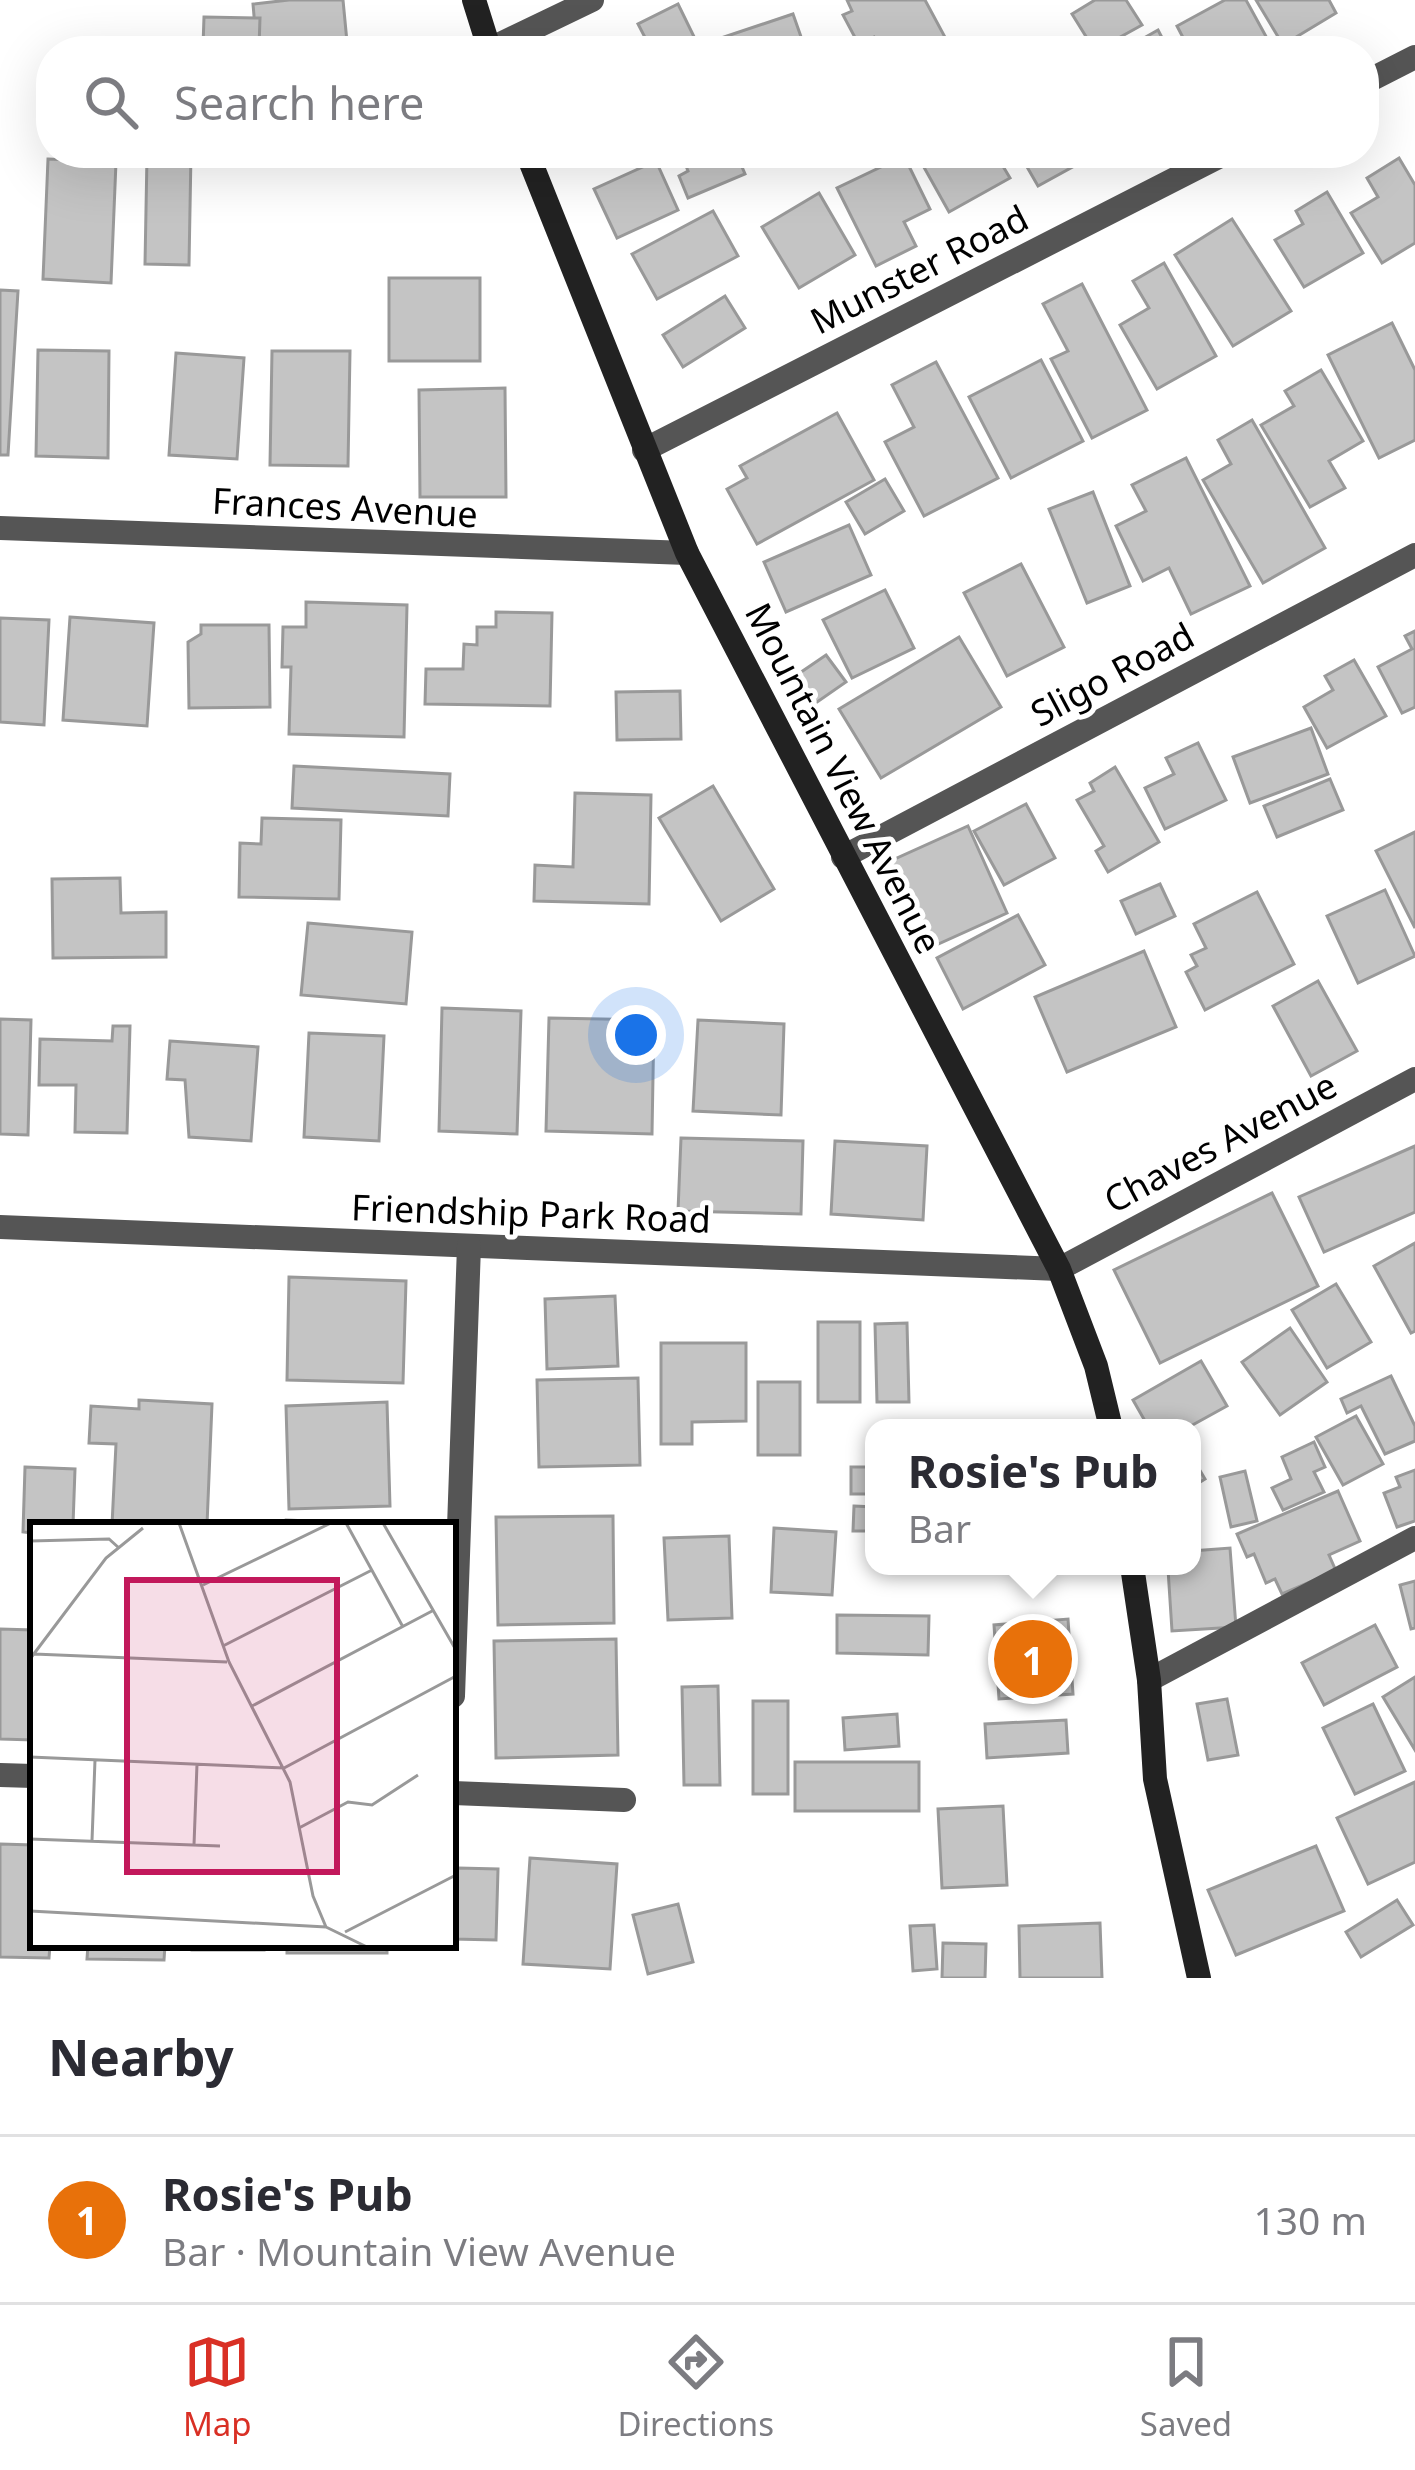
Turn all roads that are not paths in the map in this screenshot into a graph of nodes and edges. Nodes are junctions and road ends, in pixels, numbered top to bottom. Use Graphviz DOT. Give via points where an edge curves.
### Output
graph roads {
  1 [pos="474,0"];
  2 [pos="592,0"];
  3 [pos="486,36"];
  4 [pos="519,36"];
  5 [pos="1415,57"];
  6 [pos="1379,75"];
  7 [pos="533,168"];
  8 [pos="1197,168"];
  9 [pos="644,450"];
  10 [pos="0,528"];
  11 [pos="687,553"];
  12 [pos="1415,555"];
  13 [pos="843,856"];
  14 [pos="1415,1079"];
  15 [pos="0,1227"];
  16 [pos="469,1246"];
  17 [pos="1059,1269"];
  18 [pos="1109,1419"];
  19 [pos="1415,1538"];
  20 [pos="1133,1575"];
  21 [pos="456,1612"];
  22 [pos="1149,1680"];
  23 [pos="0,1775"];
  24 [pos="30,1776"];
  25 [pos="456,1793"];
  26 [pos="624,1800"];
  27 [pos="1198,1978"];
  1 -- 3 [label="main road"];
  2 -- 4 [label="street"];
  5 -- 6 [label="street"];
  7 -- 9 [label="main road, Mountain View Avenue"];
  8 -- 9 [label="street, Munster Road"];
  9 -- 11 [label="main road, Mountain View Avenue"];
  10 -- 11 [label="street, Frances Avenue"];
  11 -- 13 [label="main road, Mountain View Avenue"];
  12 -- 13 [label="street, Sligo Road"];
  13 -- 17 [label="main road, Mountain View Avenue"];
  14 -- 17 [label="street, Chaves Avenue"];
  15 -- 16 [label="street, Friendship Park Road"];
  16 -- 17 [label="street, Friendship Park Road"];
  16 -- 21 [label="street"];
  17 -- 18 [label="main road, Mountain View Avenue"];
  19 -- 22 [label="street"];
  20 -- 22 [label="main road"];
  22 -- 27 [label="main road" via="1155,1779"];
  23 -- 24 [label="street"];
  25 -- 26 [label="street"];
}
